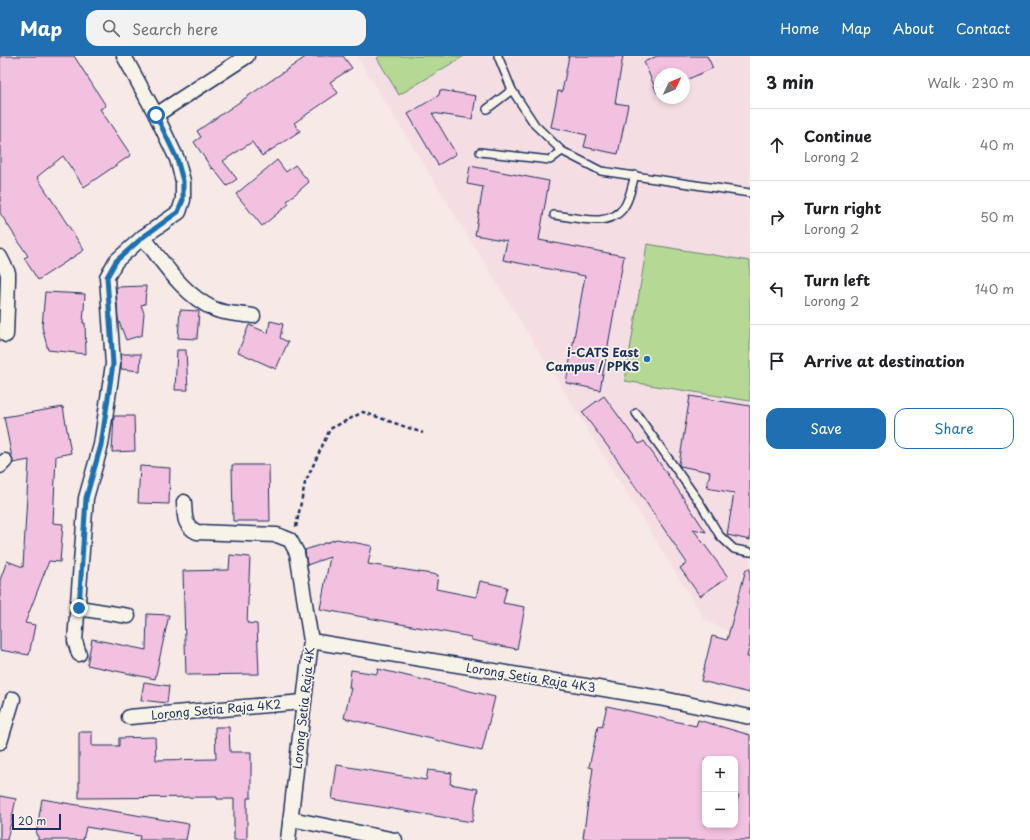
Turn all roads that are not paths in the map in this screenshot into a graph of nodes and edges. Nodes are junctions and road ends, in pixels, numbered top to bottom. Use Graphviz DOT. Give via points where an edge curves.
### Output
graph roads {
  1 [pos="124,56"];
  2 [pos="247,56"];
  3 [pos="498,56"];
  4 [pos="512,90"];
  5 [pos="487,109"];
  6 [pos="156,115"];
  7 [pos="562,151"];
  8 [pos="480,152"];
  9 [pos="635,175"];
  10 [pos="750,193"];
  11 [pos="554,215"];
  12 [pos="143,237"];
  13 [pos="0,257"];
  14 [pos="253,316"];
  15 [pos="6,335"];
  16 [pos="636,413"];
  17 [pos="184,502"];
  18 [pos="750,552"];
  19 [pos="79,608"];
  20 [pos="128,616"];
  21 [pos="310,641"];
  22 [pos="79,654"];
  23 [pos="13,699"];
  24 [pos="303,702"];
  25 [pos="129,717"];
  26 [pos="750,717"];
  27 [pos="0,742"];
  28 [pos="291,819"];
  29 [pos="288,840"];
  30 [pos="395,840"];
  1 -- 6 [label="street"];
  2 -- 6 [label="street"];
  3 -- 4 [label="lane"];
  4 -- 5 [label="lane"];
  4 -- 7 [label="lane" via="535,125"];
  6 -- 12 [label="street" via="177,159 183,181 183,200 178,212"];
  7 -- 8 [label="lane" via="550,160"];
  7 -- 9 [label="lane" via="601,171"];
  9 -- 10 [label="lane"];
  9 -- 11 [label="lane" via="624,207 613,218 599,220"];
  12 -- 14 [label="street" via="177,282 194,296 214,310"];
  12 -- 19 [label="street" via="116,261 107,277 113,364 101,445 86,498"];
  13 -- 15 [label="street" via="8,273"];
  16 -- 18 [label="lane" via="720,536 734,549"];
  17 -- 21 [label="street, Lorong Setia Raja 4K" via="185,521 189,528 196,532 277,534 290,540 297,553"];
  19 -- 20 [label="street"];
  19 -- 22 [label="street" via="75,641"];
  21 -- 24 [label="street, Lorong Setia Raja 4K"];
  21 -- 26 [label="street, Lorong Setia Raja 4K3" via="659,698"];
  23 -- 27 [label="street"];
  24 -- 25 [label="street, Lorong Setia Raja 4K2"];
  24 -- 28 [label="street, Lorong Setia Raja 4K"];
  28 -- 29 [label="street, Lorong Setia Raja 4K"];
  28 -- 30 [label="street"];
}
